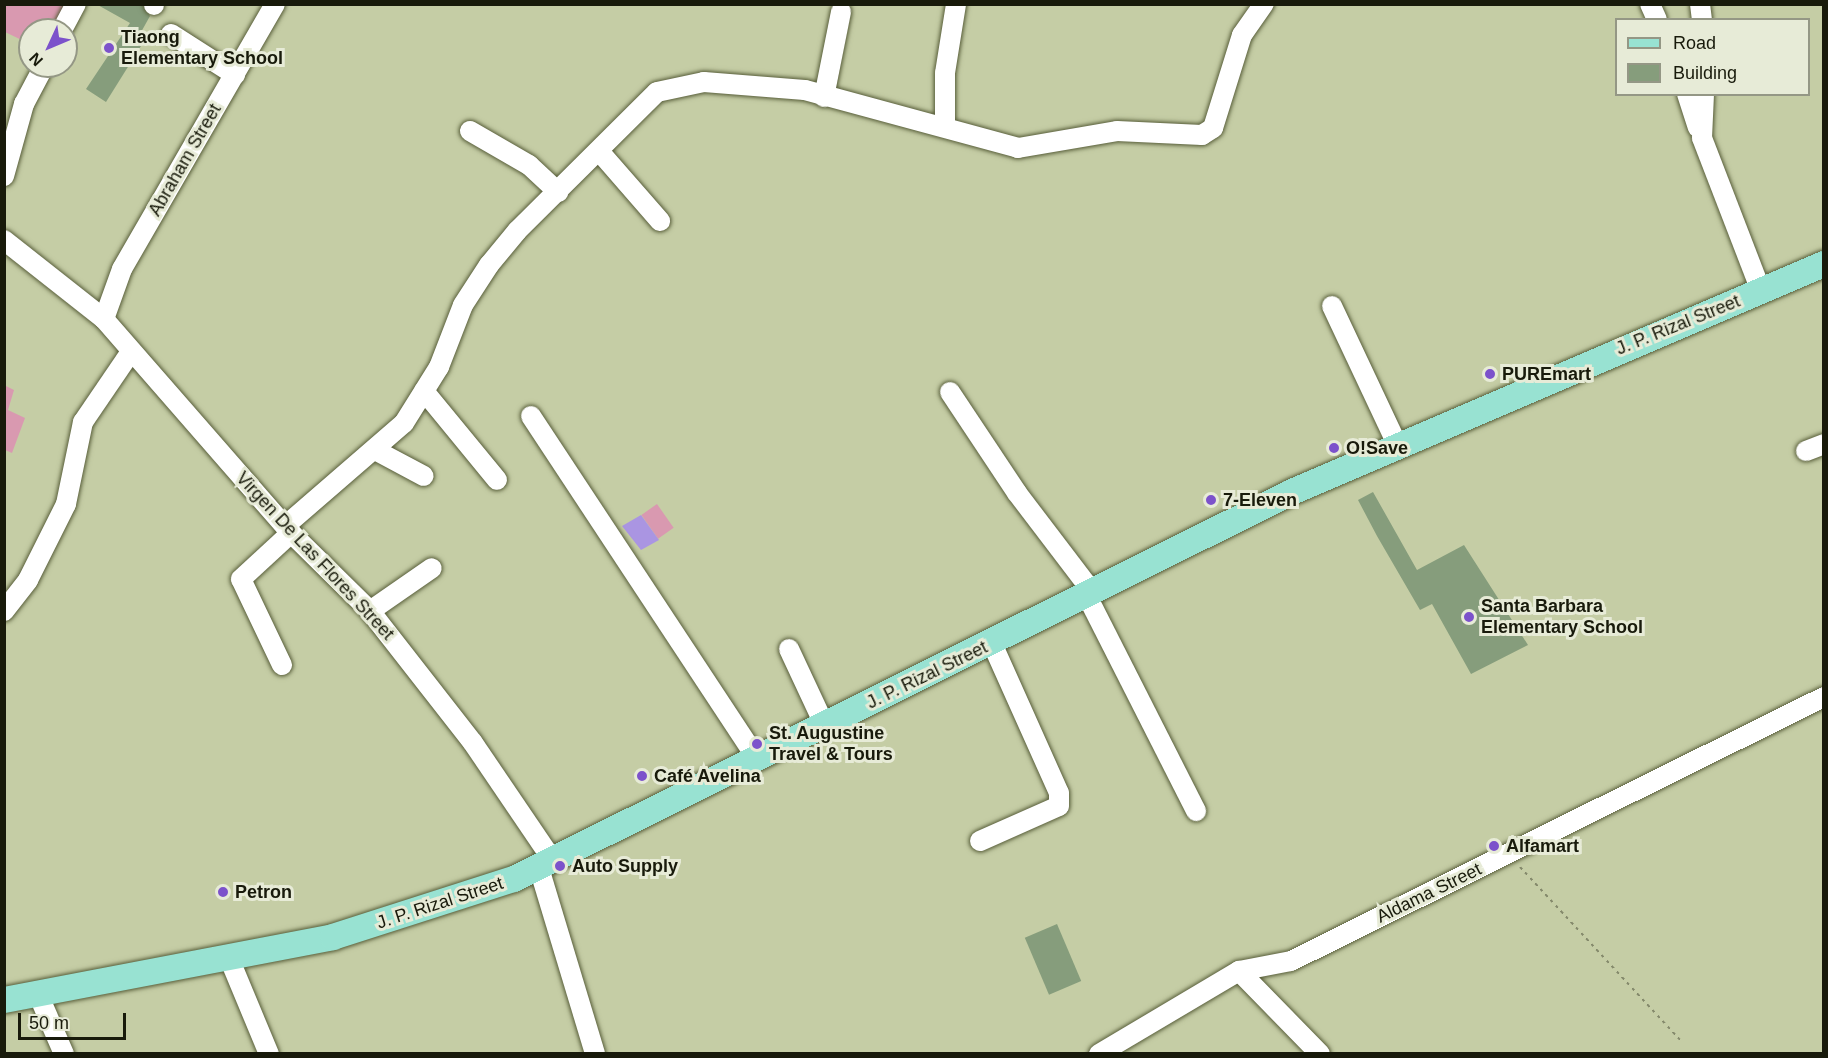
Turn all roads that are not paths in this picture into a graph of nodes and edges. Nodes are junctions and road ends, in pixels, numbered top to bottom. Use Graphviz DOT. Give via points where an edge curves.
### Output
graph roads {
  1 [pos="76,4"];
  2 [pos="275,4"];
  3 [pos="956,4"];
  4 [pos="1264,4"];
  5 [pos="1650,4"];
  6 [pos="841,12"];
  7 [pos="68,18"];
  8 [pos="1656,18"];
  9 [pos="171,34"];
  10 [pos="235,75"];
  11 [pos="38,78"];
  12 [pos="1688,96"];
  13 [pos="1704,96"];
  14 [pos="824,97"];
  15 [pos="945,128"];
  16 [pos="470,131"];
  17 [pos="1702,138"];
  18 [pos="599,151"];
  19 [pos="4,176"];
  20 [pos="558,192"];
  21 [pos="660,221"];
  22 [pos="4,240"];
  23 [pos="1824,264"];
  24 [pos="1761,291"];
  25 [pos="1332,306"];
  26 [pos="104,319"];
  27 [pos="130,353"];
  28 [pos="424,391"];
  29 [pos="950,392"];
  30 [pos="531,416"];
  31 [pos="1397,444"];
  32 [pos="375,450"];
  33 [pos="424,476"];
  34 [pos="497,480"];
  35 [pos="288,530"];
  36 [pos="432,568"];
  37 [pos="1091,596"];
  38 [pos="4,611"];
  39 [pos="370,611"];
  40 [pos="992,643"];
  41 [pos="789,649"];
  42 [pos="282,665"];
  43 [pos="1824,697"];
  44 [pos="824,724"];
  45 [pos="756,757"];
  46 [pos="1196,811"];
  47 [pos="980,841"];
  48 [pos="546,865"];
  49 [pos="229,958"];
  50 [pos="1239,971"];
  51 [pos="38,994"];
  52 [pos="4,1000"];
  53 [pos="1108,1052"];
  54 [pos="64,1053"];
  55 [pos="268,1053"];
  56 [pos="595,1053"];
  57 [pos="1320,1053"];
  1 -- 7 [label="street"];
  2 -- 10 [label="street, Abraham Street"];
  3 -- 15 [label="street" via="945,73"];
  4 -- 15 [label="street" via="1242,35 1213,128 1202,135 1117,131 1018,148"];
  5 -- 8 [label="street"];
  6 -- 14 [label="street"];
  9 -- 10 [label="street"];
  10 -- 26 [label="street, Abraham Street" via="122,269"];
  11 -- 19 [label="street" via="24,104"];
  12 -- 17 [label="street"];
  13 -- 17 [label="street"];
  14 -- 15 [label="street"];
  14 -- 18 [label="street" via="747,83 704,82 657,92"];
  16 -- 20 [label="street" via="529,165"];
  17 -- 24 [label="street"];
  18 -- 20 [label="street"];
  18 -- 21 [label="street"];
  20 -- 28 [label="street" via="489,265 463,305"];
  22 -- 26 [label="street, Virgen De Las Flores Street"];
  23 -- 24 [label="main road, J. P. Rizal Street"];
  24 -- 31 [label="main road, J. P. Rizal Street"];
  25 -- 31 [label="street"];
  26 -- 27 [label="street, Virgen De Las Flores Street"];
  27 -- 35 [label="street, Virgen De Las Flores Street"];
  27 -- 38 [label="street" via="83,422 66,504 28,579"];
  28 -- 32 [label="street" via="404,423"];
  28 -- 34 [label="street"];
  29 -- 37 [label="street"];
  30 -- 45 [label="street"];
  31 -- 37 [label="main road, J. P. Rizal Street"];
  32 -- 33 [label="street"];
  32 -- 35 [label="street"];
  35 -- 39 [label="street, Virgen De Las Flores Street"];
  35 -- 42 [label="street" via="241,579"];
  36 -- 39 [label="street"];
  37 -- 40 [label="main road, J. P. Rizal Street"];
  37 -- 46 [label="street"];
  39 -- 48 [label="street, Virgen De Las Flores Street" via="473,743"];
  40 -- 44 [label="main road, J. P. Rizal Street"];
  40 -- 47 [label="street" via="1059,794 1059,806"];
  41 -- 44 [label="street"];
  43 -- 50 [label="street, Aldama Street" via="1290,961"];
  44 -- 45 [label="main road, J. P. Rizal Street"];
  45 -- 48 [label="main road, J. P. Rizal Street"];
  48 -- 49 [label="main road, J. P. Rizal Street" via="457,902 333,937"];
  48 -- 56 [label="street, Virgen De Las Flores Street"];
  49 -- 51 [label="main road, J. P. Rizal Street"];
  49 -- 55 [label="street"];
  50 -- 53 [label="street, Aldama Street"];
  50 -- 57 [label="street"];
  51 -- 52 [label="main road, J. P. Rizal Street"];
  51 -- 54 [label="street"];
}
